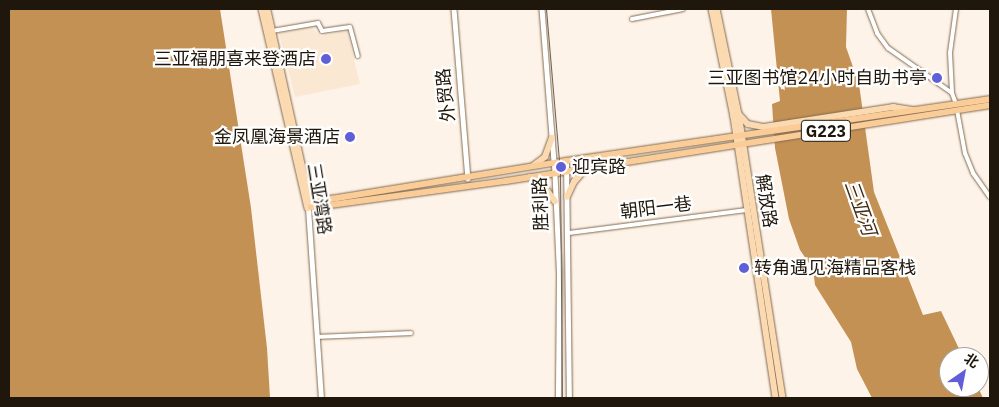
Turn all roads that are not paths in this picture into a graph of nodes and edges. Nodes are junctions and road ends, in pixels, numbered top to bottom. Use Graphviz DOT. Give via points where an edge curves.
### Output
graph roads {
  1 [pos="262,9"];
  2 [pos="267,9"];
  3 [pos="454,9"];
  4 [pos="542,9"];
  5 [pos="683,9"];
  6 [pos="712,9"];
  7 [pos="717,9"];
  8 [pos="868,9"];
  9 [pos="956,9"];
  10 [pos="632,19"];
  11 [pos="272,31"];
  12 [pos="358,56"];
  13 [pos="952,93"];
  14 [pos="990,98"];
  15 [pos="990,106"];
  16 [pos="957,107"];
  17 [pos="913,110"];
  18 [pos="739,114"];
  19 [pos="885,118"];
  20 [pos="764,130"];
  21 [pos="739,136"];
  22 [pos="552,138"];
  23 [pos="740,144"];
  24 [pos="566,161"];
  25 [pos="554,163"];
  26 [pos="532,167"];
  27 [pos="586,168"];
  28 [pos="566,171"];
  29 [pos="554,173"];
  30 [pos="530,177"];
  31 [pos="468,178"];
  32 [pos="567,197"];
  33 [pos="990,198"];
  34 [pos="556,201"];
  35 [pos="309,207"];
  36 [pos="746,210"];
  37 [pos="568,233"];
  38 [pos="411,333"];
  39 [pos="317,338"];
  40 [pos="320,398"];
  41 [pos="558,398"];
  42 [pos="569,398"];
  43 [pos="776,398"];
  44 [pos="784,398"];
  1 -- 35 [label="main road, 三亚湾路"];
  2 -- 11 [label="main road, 三亚湾路"];
  3 -- 31 [label="street, 外贸路"];
  4 -- 22 [label="street, 胜利路"];
  5 -- 10 [label="street"];
  6 -- 21 [label="main road, 解放路"];
  7 -- 18 [label="main road, 解放路"];
  8 -- 13 [label="street" via="877,33 888,48"];
  9 -- 13 [label="street" via="950,53"];
  11 -- 12 [label="street" via="318,23 322,32 350,26"];
  11 -- 35 [label="main road, 三亚湾路"];
  13 -- 16 [label="street"];
  14 -- 16 [label="highway, G223"];
  15 -- 16 [label="highway, G223"];
  16 -- 17 [label="highway, G223"];
  16 -- 19 [label="highway, G223"];
  16 -- 33 [label="street" via="965,154"];
  17 -- 19 [label="highway, G223"];
  17 -- 20 [label="main road" via="885,108"];
  18 -- 20 [label="main road" via="748,124"];
  18 -- 21 [label="main road, 解放路"];
  19 -- 20 [label="highway, G223"];
  19 -- 23 [label="highway, G223"];
  20 -- 21 [label="highway, G223"];
  21 -- 23 [label="main road, 解放路"];
  21 -- 24 [label="highway, G223"];
  22 -- 25 [label="street, 胜利路"];
  22 -- 26 [label="main road" via="545,156"];
  23 -- 27 [label="highway, G223"];
  23 -- 36 [label="main road, 解放路"];
  23 -- 44 [label="main road, 解放路"];
  24 -- 25 [label="highway, G223"];
  24 -- 28 [label="main road, 胜利路"];
  25 -- 26 [label="highway, G223"];
  25 -- 29 [label="main road, 胜利路"];
  26 -- 31 [label="highway, G223"];
  27 -- 28 [label="highway, G223"];
  27 -- 32 [label="main road" via="576,178"];
  28 -- 29 [label="highway, G223"];
  28 -- 32 [label="main road, 胜利路"];
  29 -- 30 [label="highway, G223"];
  29 -- 34 [label="main road, 胜利路"];
  30 -- 34 [label="main road" via="543,184"];
  30 -- 35 [label="highway, G223"];
  31 -- 35 [label="highway, G223" via="331,199"];
  32 -- 37 [label="main road, 胜利路"];
  34 -- 41 [label="main road, 胜利路"];
  35 -- 39 [label="main road, 三亚湾路"];
  36 -- 37 [label="street, 朝阳一巷"];
  36 -- 43 [label="main road, 解放路"];
  37 -- 42 [label="main road, 胜利路"];
  38 -- 39 [label="street"];
  39 -- 40 [label="main road, 三亚湾路"];
}
